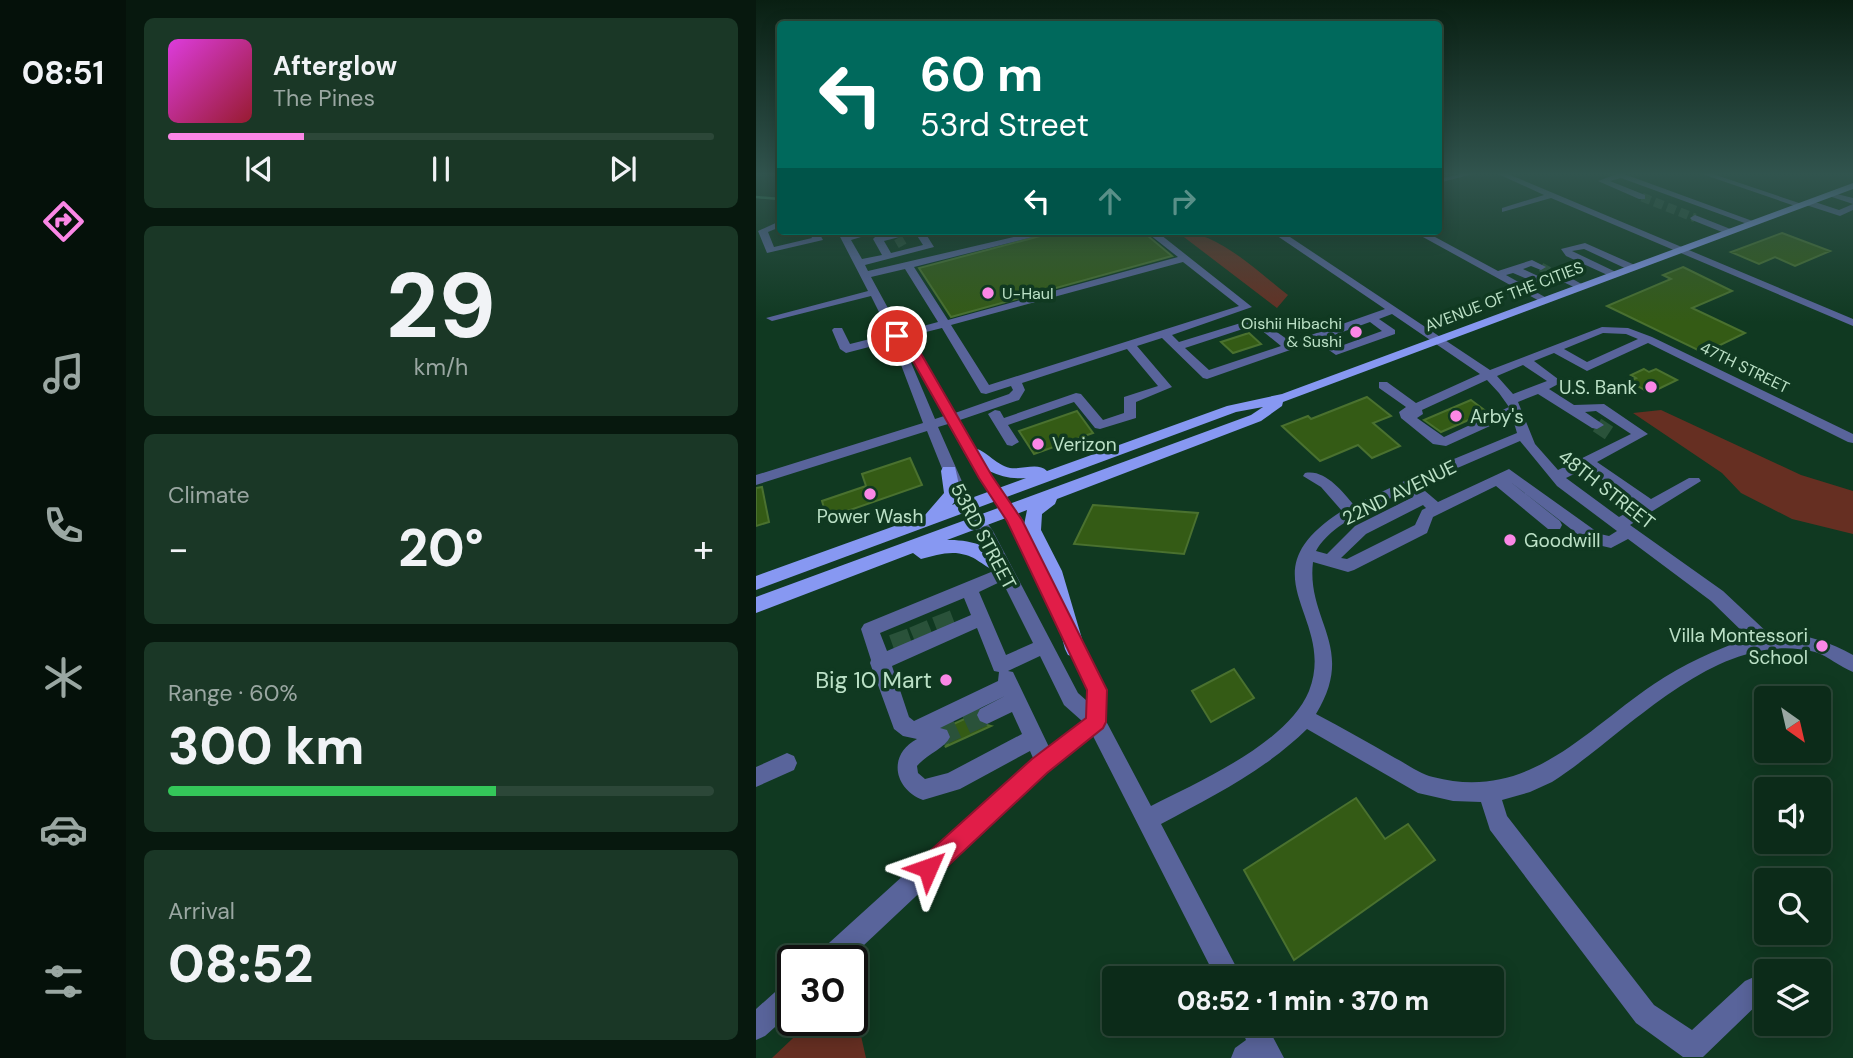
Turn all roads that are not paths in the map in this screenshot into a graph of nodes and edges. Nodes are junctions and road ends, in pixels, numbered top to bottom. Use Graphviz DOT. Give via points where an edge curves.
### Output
graph roads {
  1 [pos="1619,223"];
  2 [pos="1710,223"];
  3 [pos="1752,223"];
  4 [pos="777,225"];
  5 [pos="1730,232"];
  6 [pos="845,235"];
  7 [pos="919,235"];
  8 [pos="1034,235"];
  9 [pos="1155,235"];
  10 [pos="1281,235"];
  11 [pos="1425,235"];
  12 [pos="815,236"];
  13 [pos="901,240"];
  14 [pos="1681,250"];
  15 [pos="888,256"];
  16 [pos="1185,258"];
  17 [pos="859,263"];
  18 [pos="908,265"];
  19 [pos="1541,267"];
  20 [pos="1633,268"];
  21 [pos="1514,269"];
  22 [pos="1498,274"];
  23 [pos="865,275"];
  24 [pos="1614,275"];
  25 [pos="1582,287"];
  26 [pos="875,292"];
  27 [pos="1547,301"];
  28 [pos="1393,310"];
  29 [pos="772,318"];
  30 [pos="1371,318"];
  31 [pos="1849,318"];
  32 [pos="944,325"];
  33 [pos="838,330"];
  34 [pos="1164,333"];
  35 [pos="897,336"];
  36 [pos="1317,337"];
  37 [pos="1648,339"];
  38 [pos="1440,341"];
  39 [pos="1129,344"];
  40 [pos="1289,346"];
  41 [pos="1177,347"];
  42 [pos="1555,349"];
  43 [pos="1525,361"];
  44 [pos="1488,375"];
  45 [pos="1015,380"];
  46 [pos="1383,385"];
  47 [pos="1540,389"];
  48 [pos="1286,397"];
  49 [pos="1514,405"];
  50 [pos="990,406"];
  51 [pos="1415,408"];
  52 [pos="1232,409"];
  53 [pos="1574,412"];
  54 [pos="953,418"];
  55 [pos="1000,423"];
  56 [pos="932,424"];
  57 [pos="1610,435"];
  58 [pos="1525,436"];
  59 [pos="1853,439"];
  60 [pos="1012,442"];
  61 [pos="971,451"];
  62 [pos="1586,461"];
  63 [pos="949,471"];
  64 [pos="1310,475"];
  65 [pos="1556,477"];
  66 [pos="756,480"];
  67 [pos="1497,480"];
  68 [pos="1694,481"];
  69 [pos="1077,485"];
  70 [pos="1409,485"];
  71 [pos="1003,503"];
  72 [pos="1650,506"];
  73 [pos="1429,507"];
  74 [pos="1352,512"];
  75 [pos="973,514"];
  76 [pos="1624,527"];
  77 [pos="901,530"];
  78 [pos="1595,539"];
  79 [pos="1307,554"];
  80 [pos="1331,560"];
  81 [pos="1003,570"];
  82 [pos="756,583"];
  83 [pos="969,589"];
  84 [pos="756,605"];
  85 [pos="756,610"];
  86 [pos="943,619"];
  87 [pos="980,619"];
  88 [pos="920,628"];
  89 [pos="900,637"];
  90 [pos="1766,643"];
  91 [pos="1043,647"];
  92 [pos="1075,649"];
  93 [pos="880,663"];
  94 [pos="1853,664"];
  95 [pos="1001,665"];
  96 [pos="1013,693"];
  97 [pos="987,715"];
  98 [pos="1304,717"];
  99 [pos="1096,722"];
  100 [pos="940,737"];
  101 [pos="1034,738"];
  102 [pos="1045,761"];
  103 [pos="787,763"];
  104 [pos="756,777"];
  105 [pos="1489,794"];
  106 [pos="1148,819"];
  107 [pos="845,945"];
  108 [pos="1223,966"];
  109 [pos="1754,990"];
  110 [pos="777,1008"];
  111 [pos="756,1027"];
  1 -- 14 [label="street"];
  2 -- 5 [label="street"];
  3 -- 5 [label="main road, AVENUE OF THE CITIES"];
  4 -- 12 [label="street" via="764,231 770,251"];
  5 -- 14 [label="main road, AVENUE OF THE CITIES"];
  6 -- 17 [label="street, 53RD STREET"];
  7 -- 13 [label="street" via="929,247"];
  8 -- 18 [label="street"];
  9 -- 16 [label="street"];
  10 -- 28 [label="street, 48TH STREET"];
  11 -- 22 [label="street"];
  13 -- 15 [label="street"];
  13 -- 15 [label="street" via="878,239"];
  14 -- 20 [label="main road, AVENUE OF THE CITIES"];
  14 -- 31 [label="street"];
  15 -- 17 [label="street"];
  16 -- 32 [label="street"];
  16 -- 34 [label="street" via="1247,307"];
  17 -- 23 [label="street, 53RD STREET"];
  18 -- 23 [label="street"];
  18 -- 32 [label="street"];
  19 -- 21 [label="street" via="1532,263"];
  20 -- 24 [label="main road, AVENUE OF THE CITIES"];
  20 -- 24 [label="street" via="1582,245 1566,249"];
  21 -- 22 [label="street"];
  21 -- 25 [label="street" via="1537,280 1554,274"];
  22 -- 27 [label="street"];
  23 -- 26 [label="street, 53RD STREET"];
  24 -- 25 [label="main road, AVENUE OF THE CITIES"];
  25 -- 27 [label="main road, AVENUE OF THE CITIES"];
  26 -- 29 [label="street"];
  26 -- 35 [label="street, 53RD STREET"];
  27 -- 38 [label="main road, AVENUE OF THE CITIES"];
  28 -- 30 [label="street"];
  28 -- 38 [label="street, 48TH STREET"];
  30 -- 36 [label="street"];
  30 -- 36 [label="street" via="1391,332 1336,351"];
  32 -- 35 [label="street"];
  32 -- 45 [label="street" via="986,390"];
  33 -- 35 [label="street" via="846,349"];
  34 -- 39 [label="street"];
  34 -- 41 [label="street"];
  35 -- 54 [label="street, 53RD STREET" via="910,345"];
  35 -- 56 [label="street, 53RD STREET"];
  36 -- 40 [label="street"];
  37 -- 42 [label="street, 47TH STREET" via="1602,330"];
  37 -- 42 [label="street" via="1587,367"];
  37 -- 59 [label="street, 47TH STREET"];
  38 -- 44 [label="street, 48TH STREET"];
  38 -- 48 [label="main road, AVENUE OF THE CITIES"];
  39 -- 45 [label="street"];
  39 -- 55 [label="street" via="1166,387 1129,400 1131,415 1100,425 1076,397"];
  40 -- 41 [label="street" via="1257,321"];
  40 -- 41 [label="street" via="1207,375"];
  42 -- 43 [label="street"];
  43 -- 44 [label="street"];
  43 -- 47 [label="street" via="1556,382"];
  44 -- 49 [label="street, 48TH STREET"];
  44 -- 51 [label="street"];
  45 -- 50 [label="street" via="1019,390 1014,397"];
  46 -- 51 [label="street"];
  47 -- 49 [label="street"];
  47 -- 53 [label="street"];
  48 -- 52 [label="main road, AVENUE OF THE CITIES"];
  48 -- 69 [label="main road, AVENUE OF THE CITIES" via="1256,418"];
  49 -- 51 [label="street" via="1496,418 1487,416 1445,435 1419,421"];
  49 -- 58 [label="street, 48TH STREET"];
  50 -- 54 [label="street"];
  50 -- 55 [label="street"];
  52 -- 61 [label="main road" via="1030,473 1000,472"];
  52 -- 71 [label="main road, AVENUE OF THE CITIES"];
  53 -- 57 [label="street"];
  53 -- 57 [label="street" via="1599,407"];
  54 -- 56 [label="street"];
  54 -- 61 [label="street, 53RD STREET"];
  55 -- 60 [label="street"];
  56 -- 63 [label="street, 53RD STREET"];
  56 -- 66 [label="street"];
  57 -- 62 [label="street"];
  58 -- 65 [label="street, 48TH STREET"];
  58 -- 70 [label="street, 22ND AVENUE"];
  61 -- 71 [label="street, 53RD STREET"];
  62 -- 65 [label="street"];
  62 -- 72 [label="street"];
  63 -- 75 [label="street, 53RD STREET"];
  63 -- 77 [label="main road" via="951,498 935,513"];
  64 -- 74 [label="street" via="1326,484"];
  65 -- 76 [label="street, 48TH STREET"];
  67 -- 73 [label="street"];
  67 -- 78 [label="street" via="1559,528"];
  67 -- 78 [label="street" via="1509,474"];
  68 -- 72 [label="street"];
  69 -- 71 [label="main road, AVENUE OF THE CITIES"];
  69 -- 92 [label="main road" via="1046,502 1034,512 1031,523 1053,571"];
  70 -- 73 [label="street"];
  70 -- 74 [label="street, 22ND AVENUE"];
  71 -- 75 [label="main road, AVENUE OF THE CITIES"];
  71 -- 92 [label="street, 53RD STREET" via="1041,572"];
  72 -- 76 [label="lane"];
  73 -- 80 [label="street" via="1352,534"];
  73 -- 80 [label="street" via="1421,529 1348,566"];
  74 -- 79 [label="street, 22ND AVENUE" via="1314,541"];
  75 -- 77 [label="main road, AVENUE OF THE CITIES"];
  75 -- 81 [label="street, 53RD STREET"];
  75 -- 84 [label="main road, AVENUE OF THE CITIES"];
  76 -- 78 [label="street" via="1611,542"];
  76 -- 90 [label="street, 48TH STREET" via="1717,596"];
  77 -- 82 [label="main road, AVENUE OF THE CITIES"];
  79 -- 80 [label="street"];
  79 -- 98 [label="street" via="1305,589 1325,652 1321,684"];
  81 -- 83 [label="street"];
  81 -- 85 [label="main road" via="982,552 966,547 934,549"];
  81 -- 91 [label="street, 53RD STREET"];
  83 -- 86 [label="street"];
  83 -- 87 [label="street"];
  86 -- 87 [label="street"];
  86 -- 88 [label="street"];
  86 -- 88 [label="street"];
  87 -- 95 [label="street"];
  88 -- 89 [label="street"];
  88 -- 89 [label="street"];
  89 -- 93 [label="street"];
  89 -- 93 [label="street" via="870,629"];
  90 -- 94 [label="street" via="1803,643"];
  90 -- 105 [label="street" via="1727,653 1689,671 1544,775"];
  91 -- 95 [label="street"];
  91 -- 99 [label="street, 53RD STREET" via="1072,699"];
  92 -- 99 [label="street, 53RD STREET" via="1097,690"];
  93 -- 96 [label="street" via="901,723 910,730"];
  95 -- 96 [label="street"];
  96 -- 97 [label="street"];
  96 -- 101 [label="street"];
  98 -- 105 [label="street" via="1426,786"];
  98 -- 106 [label="street" via="1283,742 1259,758"];
  99 -- 102 [label="street"];
  99 -- 106 [label="street, 53RD STREET"];
  100 -- 101 [label="street" via="919,748 906,763 906,775 923,790 952,782"];
  101 -- 102 [label="street"];
  102 -- 107 [label="street"];
  103 -- 104 [label="street"];
  105 -- 109 [label="street" via="1498,822 1645,1014 1693,1047"];
  106 -- 108 [label="street, 53RD STREET"];
  110 -- 111 [label="street"];
}
